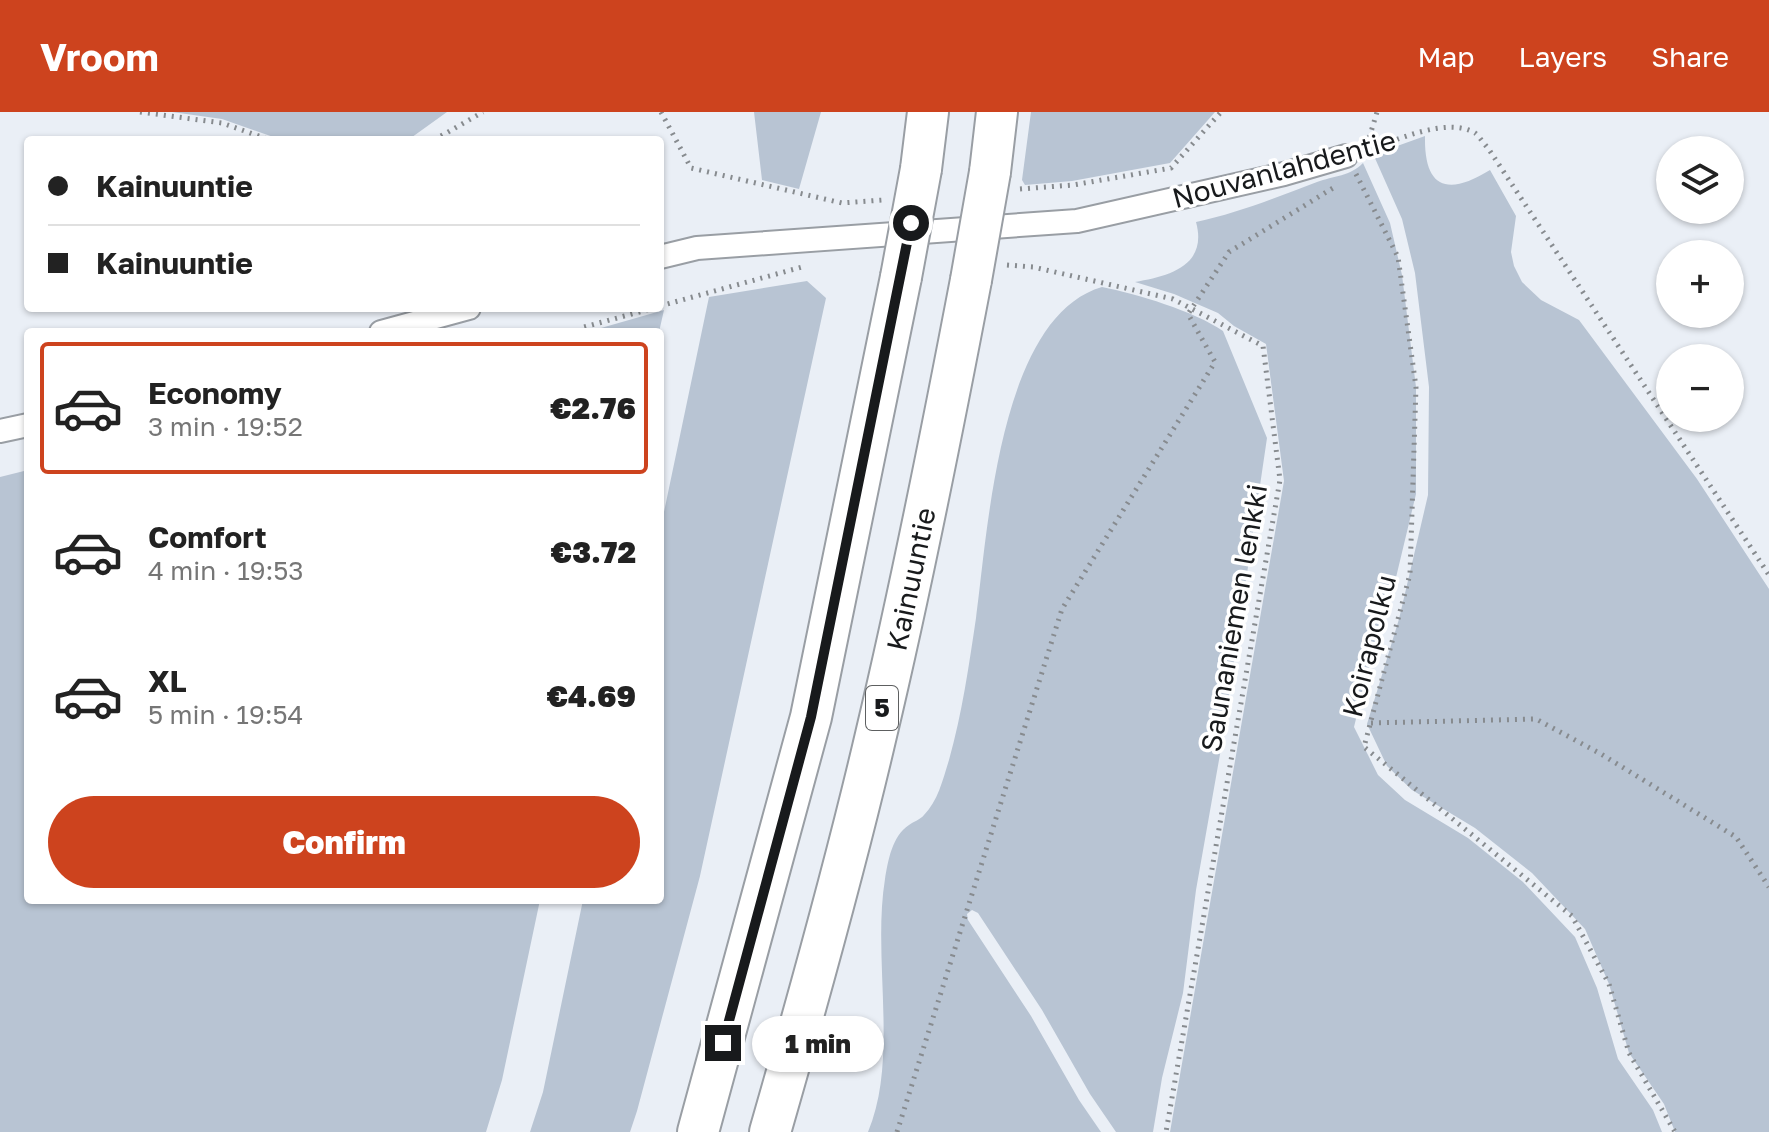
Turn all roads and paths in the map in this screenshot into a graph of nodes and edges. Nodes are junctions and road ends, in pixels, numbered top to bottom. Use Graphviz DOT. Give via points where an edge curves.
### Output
graph roads {
  1 [pos="140,112"];
  2 [pos="483,112"];
  3 [pos="928,112"];
  4 [pos="997,112"];
  5 [pos="1377,112"];
  6 [pos="259,136"];
  7 [pos="441,136"];
  8 [pos="1356,165"];
  9 [pos="1343,182"];
  10 [pos="664,256"];
  11 [pos="817,266"];
  12 [pos="987,272"];
  13 [pos="664,305"];
  14 [pos="1192,308"];
  15 [pos="454,312"];
  16 [pos="639,312"];
  17 [pos="396,328"];
  18 [pos="583,328"];
  19 [pos="24,426"];
  20 [pos="0,431"];
  21 [pos="1769,575"];
  22 [pos="1371,723"];
  23 [pos="1769,887"];
  24 [pos="698,1132"];
  25 [pos="770,1132"];
  26 [pos="897,1132"];
  27 [pos="1166,1132"];
  28 [pos="1675,1132"];
  1 -- 6 [label="path" via="222,123"];
  2 -- 7 [label="path"];
  3 -- 24 [label="highway, bridge" via="901,277 811,717"];
  4 -- 12 [label="highway, Kainuuntie / 5, bridge"];
  5 -- 8 [label="path"];
  8 -- 10 [label="street, Nouvanlahdentie" via="1284,174 1077,221 697,248"];
  8 -- 21 [label="path, Nouvanlahdentie" via="1431,129 1475,133"];
  8 -- 22 [label="path, Koirapolku" via="1398,257 1416,387 1410,574"];
  9 -- 14 [label="path" via="1229,252"];
  11 -- 13 [label="path"];
  12 -- 14 [label="path, Saunaniemen lenkki" via="1033,267"];
  12 -- 25 [label="highway, Kainuuntie / 5" via="876,736"];
  14 -- 26 [label="path" via="1188,314 1215,362 1062,609"];
  14 -- 27 [label="path, Saunaniemen lenkki" via="1263,346 1280,480"];
  15 -- 17 [label="street"];
  16 -- 18 [label="path"];
  19 -- 20 [label="street"];
  22 -- 23 [label="path" via="1536,719 1736,837"];
  22 -- 28 [label="path, Koirapolku" via="1364,747 1572,916 1609,984 1629,1053"];
}
